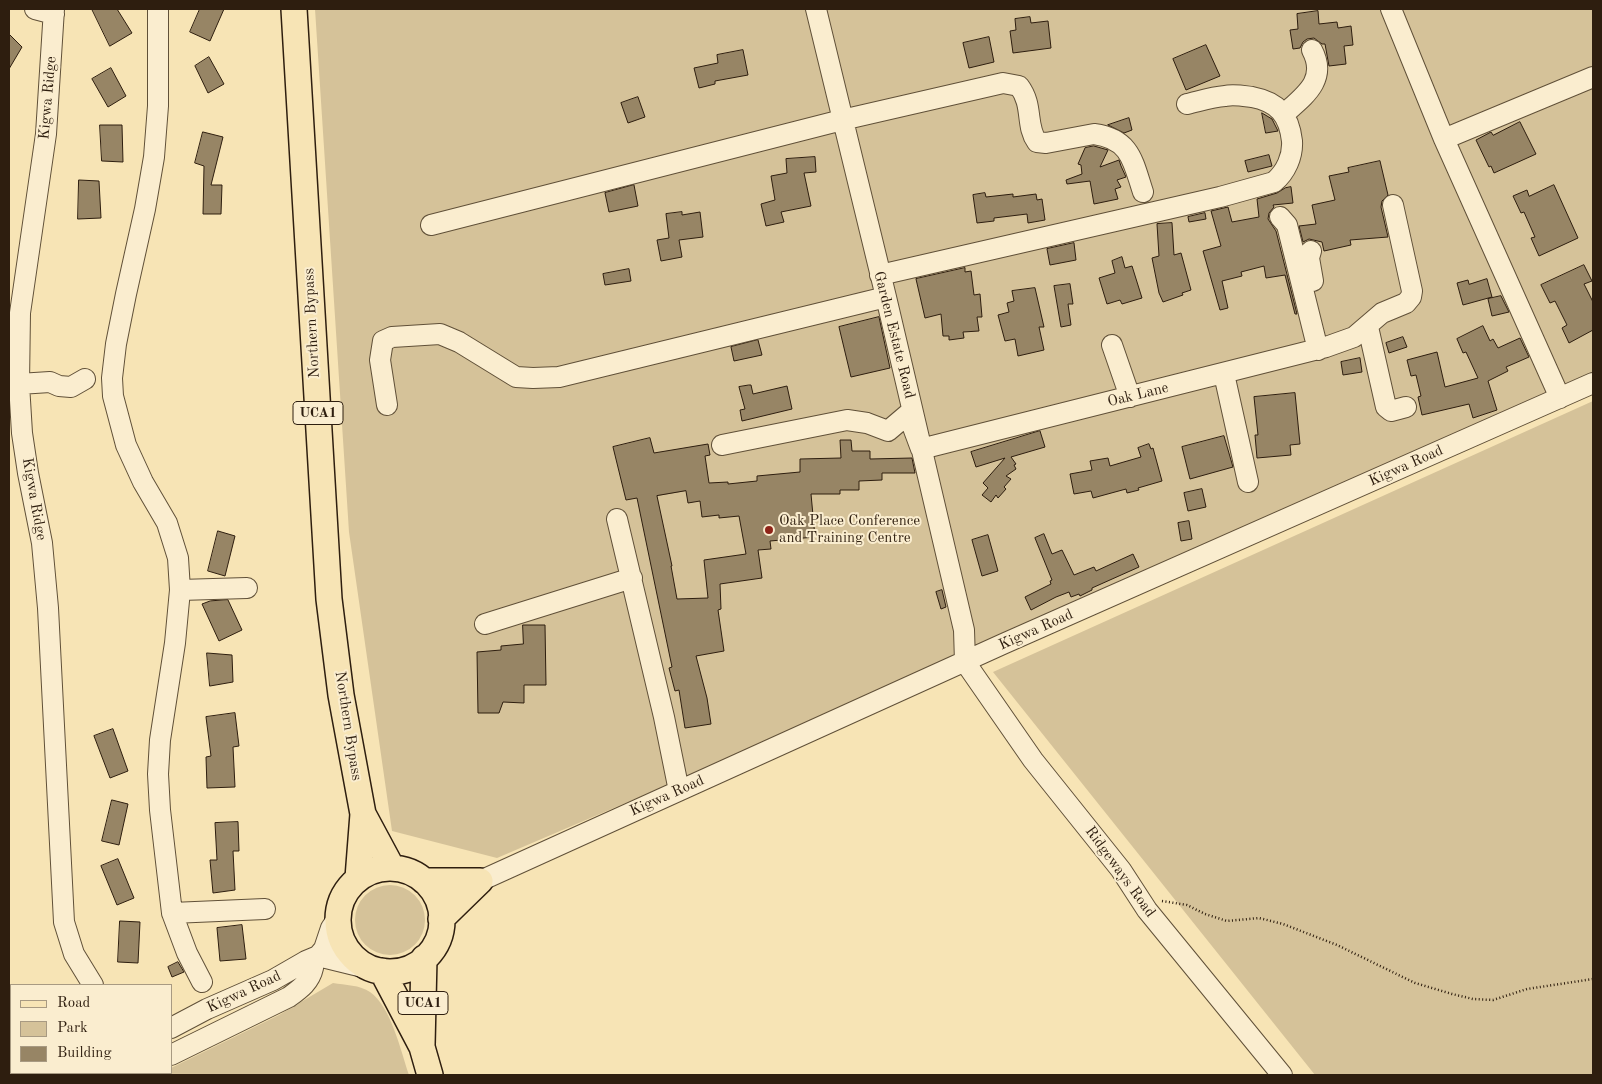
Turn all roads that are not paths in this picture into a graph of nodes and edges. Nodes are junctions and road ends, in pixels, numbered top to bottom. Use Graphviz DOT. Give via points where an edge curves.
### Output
graph roads {
  1 [pos="158,9"];
  2 [pos="294,9"];
  3 [pos="816,9"];
  4 [pos="1391,9"];
  5 [pos="48,11"];
  6 [pos="1312,50"];
  7 [pos="1593,77"];
  8 [pos="1187,104"];
  9 [pos="1284,114"];
  10 [pos="842,120"];
  11 [pos="1444,139"];
  12 [pos="1143,192"];
  13 [pos="1393,205"];
  14 [pos="1280,217"];
  15 [pos="431,226"];
  16 [pos="1311,251"];
  17 [pos="880,275"];
  18 [pos="886,297"];
  19 [pos="15,304"];
  20 [pos="1361,332"];
  21 [pos="1112,345"];
  22 [pos="1322,348"];
  23 [pos="1224,374"];
  24 [pos="112,378"];
  25 [pos="1593,383"];
  26 [pos="19,384"];
  27 [pos="1130,397"];
  28 [pos="1560,398"];
  29 [pos="387,405"];
  30 [pos="1406,407"];
  31 [pos="722,445"];
  32 [pos="921,448"];
  33 [pos="1248,482"];
  34 [pos="617,519"];
  35 [pos="632,578"];
  36 [pos="247,588"];
  37 [pos="180,590"];
  38 [pos="485,624"];
  39 [pos="966,662"];
  40 [pos="679,791"];
  41 [pos="363,814"];
  42 [pos="392,868"];
  43 [pos="358,878"];
  44 [pos="424,881"];
  45 [pos="480,881"];
  46 [pos="265,909"];
  47 [pos="172,913"];
  48 [pos="337,919"];
  49 [pos="441,919"];
  50 [pos="424,958"];
  51 [pos="312,959"];
  52 [pos="379,971"];
  53 [pos="202,982"];
  54 [pos="92,984"];
  55 [pos="172,1027"];
  56 [pos="422,1047"];
  57 [pos="172,1055"];
  58 [pos="430,1075"];
  59 [pos="1282,1075"];
  1 -- 24 [label="street" via="158,106 154,157"];
  2 -- 41 [label="main road, Northern Bypass / UCA1" via="329,600 341,695"];
  3 -- 10 [label="street, Garden Estate Road"];
  4 -- 11 [label="street"];
  5 -- 19 [label="street, Kigwa Ridge" via="46,134"];
  6 -- 9 [label="street" via="1317,66 1314,83"];
  7 -- 11 [label="street"];
  8 -- 9 [label="street" via="1226,95 1247,96 1272,103"];
  9 -- 17 [label="street" via="1291,130 1292,147 1288,164 1274,182"];
  10 -- 12 [label="street" via="1003,83 1019,86 1026,95 1032,135 1037,142 1102,135 1131,154"];
  10 -- 15 [label="street"];
  10 -- 17 [label="street, Garden Estate Road"];
  11 -- 28 [label="street"];
  13 -- 20 [label="street" via="1411,297 1406,303 1382,313"];
  14 -- 22 [label="street" via="1287,225"];
  16 -- 22 [label="street" via="1310,267"];
  17 -- 18 [label="street, Garden Estate Road"];
  18 -- 29 [label="street" via="559,377 516,377 440,334 392,337 383,341 380,360"];
  18 -- 32 [label="street, Garden Estate Road"];
  19 -- 26 [label="street, Kigwa Ridge"];
  20 -- 22 [label="street, Oak Lane"];
  20 -- 30 [label="street" via="1386,408 1391,411"];
  21 -- 27 [label="street"];
  22 -- 23 [label="street, Oak Lane"];
  23 -- 27 [label="street, Oak Lane"];
  23 -- 33 [label="street"];
  24 -- 26 [label="street" via="85,379 71,387 50,382"];
  24 -- 37 [label="street" via="126,446 167,523 178,558"];
  25 -- 28 [label="street, Kigwa Road"];
  26 -- 54 [label="street, Kigwa Ridge" via="22,433 42,543 48,608 64,922 74,954"];
  27 -- 32 [label="street, Oak Lane"];
  28 -- 39 [label="street, Kigwa Road"];
  31 -- 32 [label="street" via="847,420 888,431 908,414"];
  32 -- 39 [label="street, Garden Estate Road" via="964,630"];
  34 -- 35 [label="street"];
  35 -- 38 [label="street"];
  35 -- 40 [label="street"];
  36 -- 37 [label="street"];
  37 -- 47 [label="street" via="158,774"];
  39 -- 40 [label="street, Kigwa Road"];
  39 -- 59 [label="street, Ridgeways Road" via="1033,760 1121,870 1147,910"];
  40 -- 45 [label="street, Kigwa Road"];
  41 -- 42 [label="main road, UCA1"];
  41 -- 43 [label="main road, UCA1"];
  42 -- 43 [label="main road" via="369,872"];
  42 -- 44 [label="main road"];
  43 -- 48 [label="main road" via="342,898"];
  44 -- 45 [label="main road"];
  44 -- 49 [label="main road" via="438,902"];
  45 -- 49 [label="main road"];
  46 -- 47 [label="street"];
  47 -- 53 [label="street"];
  48 -- 51 [label="street" via="324,948"];
  48 -- 52 [label="main road" via="342,941 350,954 362,964"];
  49 -- 50 [label="main road" via="437,941"];
  50 -- 52 [label="main road" via="405,970"];
  50 -- 56 [label="main road, UCA1"];
  51 -- 52 [label="street"];
  51 -- 55 [label="street, Kigwa Road"];
  51 -- 57 [label="street" via="311,976 289,997"];
  52 -- 56 [label="main road, UCA1"];
  56 -- 58 [label="main road, UCA1"];
}
